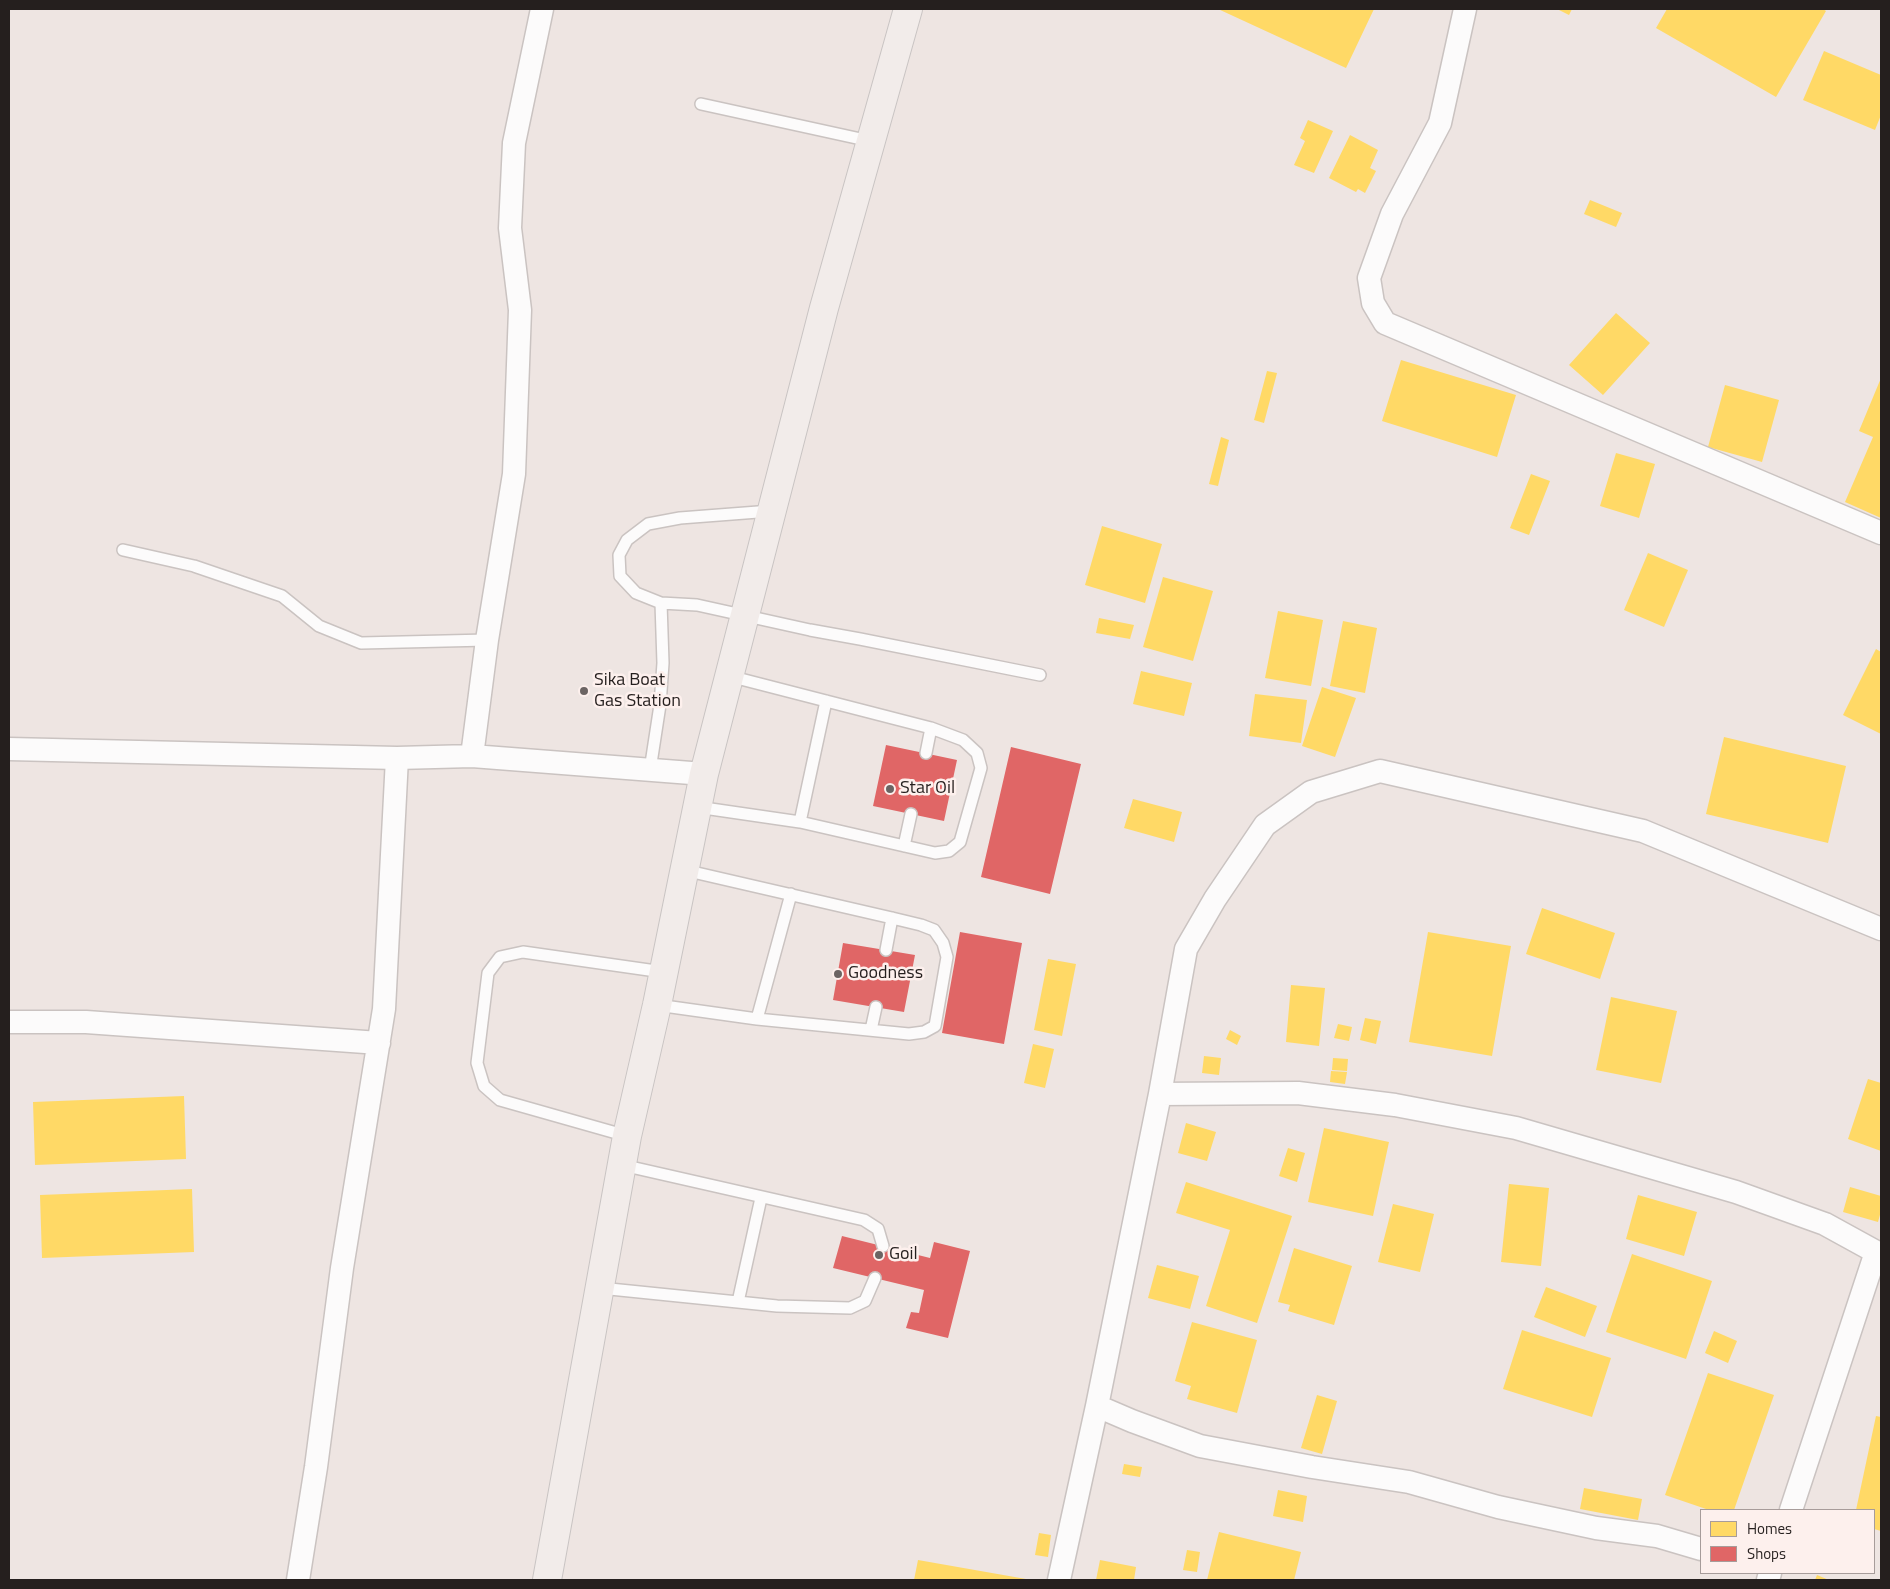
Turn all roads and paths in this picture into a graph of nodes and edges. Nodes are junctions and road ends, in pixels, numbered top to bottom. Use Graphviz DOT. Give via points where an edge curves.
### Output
graph roads {
  1 [pos="542,9"];
  2 [pos="908,9"];
  3 [pos="1465,9"];
  4 [pos="701,104"];
  5 [pos="870,141"];
  6 [pos="771,511"];
  7 [pos="1881,533"];
  8 [pos="123,550"];
  9 [pos="661,603"];
  10 [pos="745,615"];
  11 [pos="487,640"];
  12 [pos="1040,675"];
  13 [pos="729,676"];
  14 [pos="826,701"];
  15 [pos="931,728"];
  16 [pos="9,748"];
  17 [pos="926,753"];
  18 [pos="472,756"];
  19 [pos="397,758"];
  20 [pos="650,770"];
  21 [pos="704,774"];
  22 [pos="697,807"];
  23 [pos="911,814"];
  24 [pos="800,822"];
  25 [pos="904,846"];
  26 [pos="684,870"];
  27 [pos="791,894"];
  28 [pos="892,918"];
  29 [pos="1881,930"];
  30 [pos="886,950"];
  31 [pos="663,972"];
  32 [pos="657,1004"];
  33 [pos="876,1007"];
  34 [pos="757,1019"];
  35 [pos="9,1022"];
  36 [pos="871,1030"];
  37 [pos="379,1043"];
  38 [pos="1160,1094"];
  39 [pos="627,1136"];
  40 [pos="622,1165"];
  41 [pos="761,1198"];
  42 [pos="882,1246"];
  43 [pos="1879,1253"];
  44 [pos="875,1278"];
  45 [pos="600,1288"];
  46 [pos="738,1302"];
  47 [pos="1097,1406"];
  48 [pos="1791,1509"];
  49 [pos="1700,1548"];
  50 [pos="298,1580"];
  51 [pos="547,1580"];
  52 [pos="1060,1580"];
  1 -- 11 [label="street" via="514,143 510,228 520,310 514,474"];
  2 -- 5 [label="highway"];
  3 -- 7 [label="street" via="1440,123 1392,214 1369,278 1373,303 1385,323"];
  4 -- 5 [label="lane"];
  5 -- 6 [label="highway"];
  6 -- 9 [label="lane" via="680,518 648,524 627,540 619,555 620,576 636,593"];
  6 -- 10 [label="highway"];
  8 -- 11 [label="lane" via="194,566 282,596 319,626 361,643"];
  9 -- 10 [label="lane" via="697,605"];
  9 -- 20 [label="lane" via="663,663"];
  10 -- 12 [label="lane"];
  10 -- 13 [label="highway"];
  11 -- 18 [label="street"];
  13 -- 14 [label="lane"];
  13 -- 21 [label="highway"];
  14 -- 15 [label="lane"];
  14 -- 24 [label="lane"];
  15 -- 17 [label="lane"];
  15 -- 25 [label="lane" via="963,740 977,753 981,768 960,842 949,851 935,853"];
  16 -- 19 [label="street"];
  18 -- 19 [label="street"];
  18 -- 20 [label="street"];
  19 -- 37 [label="street" via="384,1009"];
  20 -- 21 [label="street"];
  21 -- 22 [label="highway"];
  22 -- 24 [label="lane"];
  22 -- 26 [label="highway"];
  23 -- 25 [label="lane"];
  24 -- 25 [label="lane"];
  26 -- 27 [label="lane"];
  26 -- 31 [label="highway"];
  27 -- 28 [label="lane"];
  27 -- 34 [label="lane"];
  28 -- 30 [label="lane"];
  28 -- 36 [label="lane" via="934,930 943,943 947,957 935,1026 909,1034"];
  29 -- 38 [label="street" via="1643,832 1380,771 1311,792 1265,825 1186,949"];
  31 -- 32 [label="highway"];
  31 -- 39 [label="lane" via="523,952 500,957 488,973 477,1063 484,1086 500,1100"];
  32 -- 34 [label="lane"];
  32 -- 39 [label="highway"];
  33 -- 36 [label="lane"];
  34 -- 36 [label="lane"];
  35 -- 37 [label="street" via="86,1022"];
  37 -- 50 [label="street" via="342,1268"];
  38 -- 43 [label="street" via="1298,1093 1395,1105 1516,1128 1736,1192 1825,1224"];
  38 -- 47 [label="street"];
  39 -- 40 [label="highway"];
  40 -- 41 [label="lane"];
  40 -- 45 [label="highway"];
  41 -- 42 [label="lane" via="864,1220 878,1229"];
  41 -- 46 [label="lane"];
  43 -- 48 [label="street"];
  44 -- 46 [label="lane" via="864,1302 850,1308"];
  45 -- 46 [label="lane"];
  45 -- 51 [label="highway"];
  47 -- 49 [label="street" via="1200,1446 1409,1482 1498,1507 1596,1528 1657,1536"];
  47 -- 52 [label="street"];
}
